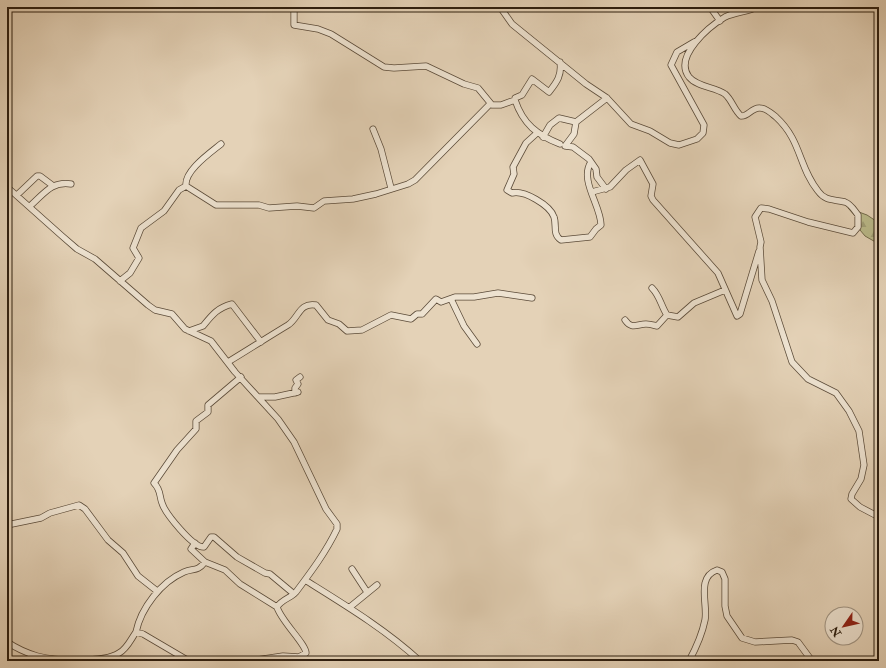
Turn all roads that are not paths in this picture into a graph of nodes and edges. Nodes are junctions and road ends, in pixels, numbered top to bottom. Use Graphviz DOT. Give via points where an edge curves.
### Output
graph roads {
  1 [pos="294,7"];
  2 [pos="500,7"];
  3 [pos="710,7"];
  4 [pos="757,7"];
  5 [pos="720,21"];
  6 [pos="697,41"];
  7 [pos="560,62"];
  8 [pos="607,98"];
  9 [pos="515,100"];
  10 [pos="490,104"];
  11 [pos="576,122"];
  12 [pos="373,129"];
  13 [pos="537,133"];
  14 [pos="543,137"];
  15 [pos="221,144"];
  16 [pos="560,144"];
  17 [pos="591,162"];
  18 [pos="71,184"];
  19 [pos="52,185"];
  20 [pos="186,186"];
  21 [pos="7,187"];
  22 [pos="391,188"];
  23 [pos="606,189"];
  24 [pos="592,192"];
  25 [pos="17,195"];
  26 [pos="30,206"];
  27 [pos="760,247"];
  28 [pos="120,281"];
  29 [pos="652,288"];
  30 [pos="725,290"];
  31 [pos="532,298"];
  32 [pos="451,299"];
  33 [pos="667,316"];
  34 [pos="625,320"];
  35 [pos="189,331"];
  36 [pos="261,342"];
  37 [pos="477,344"];
  38 [pos="228,362"];
  39 [pos="241,377"];
  40 [pos="300,377"];
  41 [pos="259,397"];
  42 [pos="879,517"];
  43 [pos="7,525"];
  44 [pos="195,543"];
  45 [pos="205,562"];
  46 [pos="352,569"];
  47 [pos="305,580"];
  48 [pos="377,585"];
  49 [pos="157,590"];
  50 [pos="367,592"];
  51 [pos="294,594"];
  52 [pos="277,607"];
  53 [pos="350,607"];
  54 [pos="136,632"];
  55 [pos="7,642"];
  56 [pos="189,661"];
  57 [pos="249,661"];
  58 [pos="420,661"];
  59 [pos="689,661"];
  60 [pos="812,661"];
  1 -- 10 [label="street" via="295,26 332,34 384,67 429,67 478,88"];
  2 -- 7 [label="street" via="512,24"];
  3 -- 5 [label="street"];
  4 -- 5 [label="street"];
  5 -- 6 [label="street"];
  6 -- 8 [label="street" via="677,52 671,65 704,125 703,133 697,139 679,145 670,143 650,130 631,124"];
  6 -- 27 [label="street" via="688,52 685,61 689,76 726,96 741,116 756,108 771,112 792,135 817,191 826,199 850,205 859,218 858,226 853,233 761,208 755,217"];
  7 -- 8 [label="street"];
  7 -- 9 [label="street" via="559,80 549,92 532,79 522,95"];
  8 -- 11 [label="street"];
  9 -- 10 [label="street" via="501,106"];
  9 -- 13 [label="street" via="523,119"];
  10 -- 22 [label="street" via="416,180"];
  11 -- 14 [label="street" via="559,118 550,125"];
  11 -- 17 [label="street" via="574,134 565,146 573,147"];
  12 -- 22 [label="street"];
  13 -- 14 [label="street"];
  13 -- 24 [label="street" via="526,143 513,167 514,174 508,191 519,192 543,203 554,216 557,236 564,240 590,237 601,226 601,216 592,200"];
  14 -- 16 [label="street"];
  15 -- 20 [label="street" via="194,168 186,180"];
  17 -- 23 [label="street" via="596,169 597,177"];
  17 -- 24 [label="street" via="586,176"];
  18 -- 19 [label="street"];
  19 -- 25 [label="street" via="37,176"];
  19 -- 26 [label="street"];
  20 -- 22 [label="street" via="216,205 259,205 270,208 314,208 326,200 358,198"];
  20 -- 28 [label="street" via="179,190 164,211 141,228 132,248 139,258 130,273"];
  21 -- 25 [label="street"];
  23 -- 24 [label="street"];
  23 -- 30 [label="street" via="632,164 640,160 653,184 653,200 712,265 720,276"];
  25 -- 26 [label="street"];
  26 -- 28 [label="street" via="77,249 95,259"];
  27 -- 30 [label="street" via="739,316 735,314"];
  27 -- 42 [label="street" via="762,280 772,301 792,362 808,379 836,393 859,431 864,465 851,499"];
  28 -- 35 [label="street" via="155,310 172,314"];
  29 -- 33 [label="street" via="658,294"];
  30 -- 33 [label="street" via="694,303 678,318"];
  31 -- 32 [label="street" via="505,293"];
  32 -- 36 [label="street" via="441,302 435,299 422,314 411,318 391,315 362,330 347,331 339,324 328,320 316,304 308,304 288,325"];
  32 -- 37 [label="street" via="464,326"];
  33 -- 34 [label="street" via="657,326 645,324 632,327"];
  35 -- 36 [label="street" via="203,326 220,308 232,304"];
  35 -- 38 [label="street" via="211,341"];
  36 -- 38 [label="street"];
  38 -- 39 [label="street"];
  39 -- 41 [label="street"];
  39 -- 44 [label="street" via="208,405 208,412 196,421 196,429 154,482 160,489 161,502 165,509"];
  40 -- 41 [label="street" via="296,380 296,392 275,397"];
  41 -- 47 [label="street" via="294,442 326,509 337,524 330,543"];
  43 -- 49 [label="street" via="41,518 79,505 122,553 138,576"];
  44 -- 45 [label="street" via="192,551"];
  44 -- 51 [label="street" via="204,547 211,537 214,537 238,558 269,574"];
  45 -- 49 [label="street" via="200,569 183,573"];
  45 -- 52 [label="street" via="225,570 240,584"];
  46 -- 50 [label="street"];
  47 -- 51 [label="street"];
  47 -- 53 [label="street"];
  48 -- 50 [label="street"];
  49 -- 54 [label="street"];
  50 -- 53 [label="street"];
  51 -- 52 [label="street" via="280,602"];
  52 -- 57 [label="street" via="306,653 299,657 283,656"];
  53 -- 58 [label="street"];
  54 -- 55 [label="street" via="120,653 101,658 61,659 38,656"];
  54 -- 56 [label="street"];
  59 -- 60 [label="street" via="700,640 705,622 705,581 717,570 722,572 725,579 727,616 742,638 754,642 792,640 798,642"];
}
